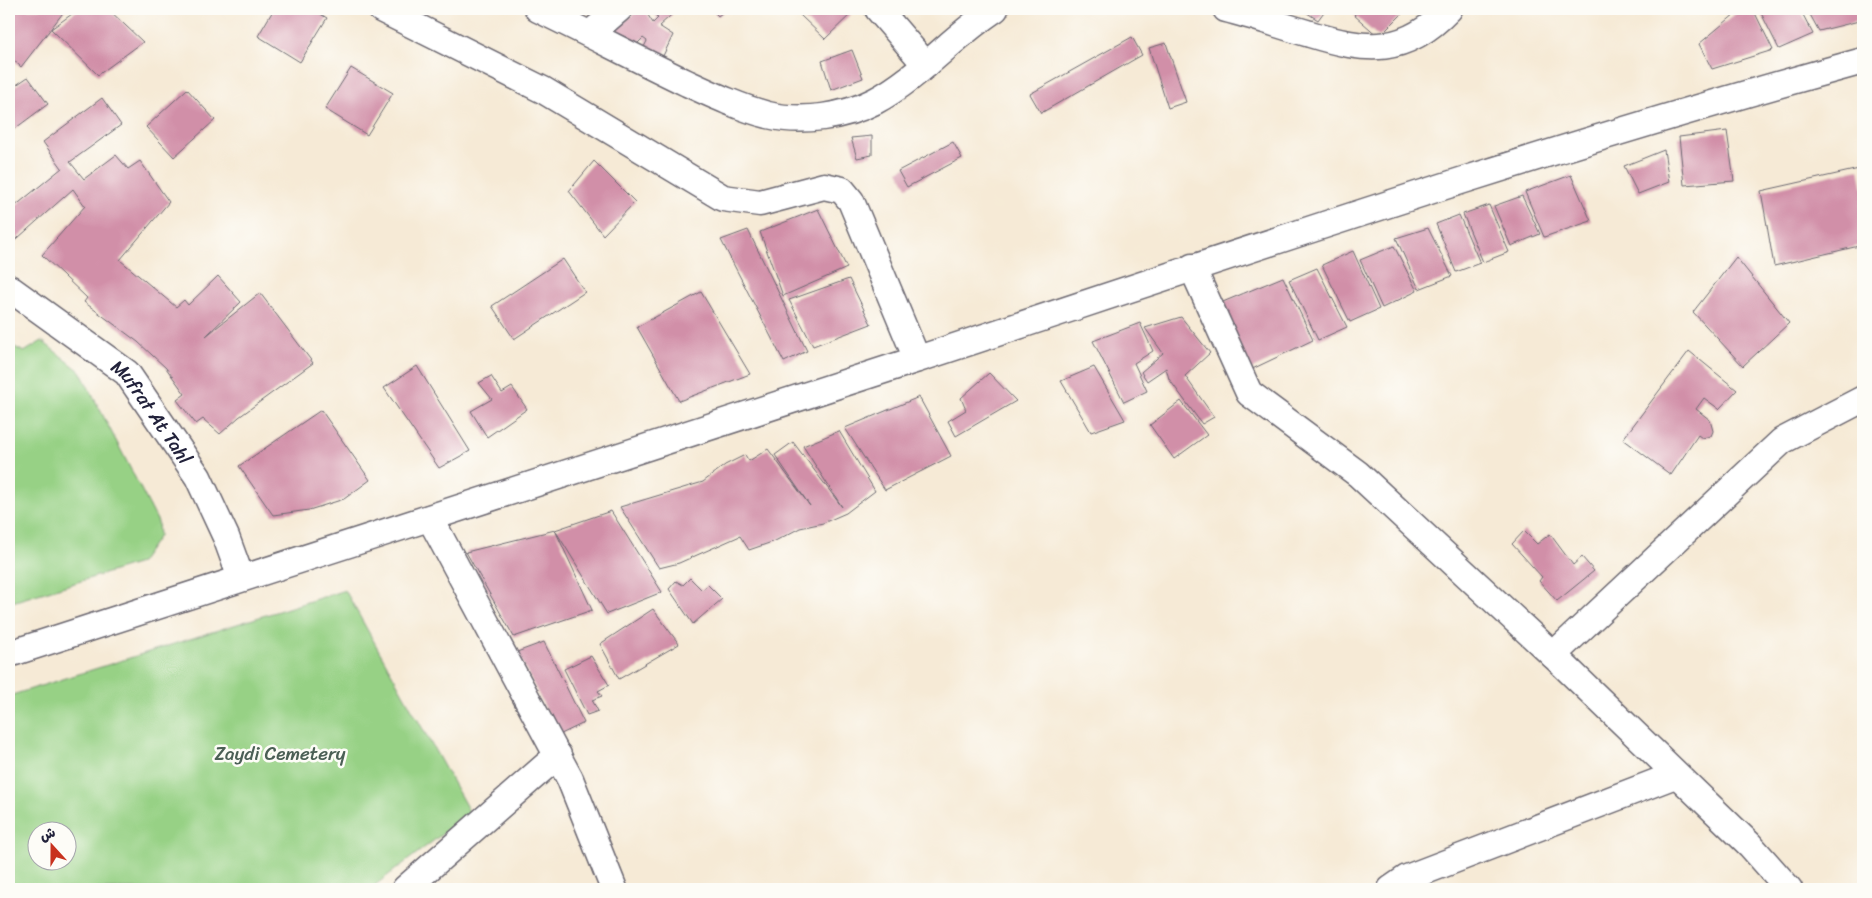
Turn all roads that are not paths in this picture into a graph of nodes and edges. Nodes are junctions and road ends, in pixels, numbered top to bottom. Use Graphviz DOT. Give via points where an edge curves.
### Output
graph roads {
  1 [pos="380,9"];
  2 [pos="538,9"];
  3 [pos="620,9"];
  4 [pos="878,9"];
  5 [pos="996,9"];
  6 [pos="1226,9"];
  7 [pos="1449,9"];
  8 [pos="590,34"];
  9 [pos="1863,60"];
  10 [pos="926,65"];
  11 [pos="1192,267"];
  12 [pos="9,288"];
  13 [pos="917,359"];
  14 [pos="1863,399"];
  15 [pos="430,518"];
  16 [pos="241,578"];
  17 [pos="9,654"];
  18 [pos="1553,655"];
  19 [pos="558,755"];
  20 [pos="1675,775"];
  21 [pos="1402,885"];
  22 [pos="405,889"];
  23 [pos="614,889"];
  24 [pos="1790,889"];
  1 -- 13 [label="street" via="543,90 723,198 760,203 824,186 842,190 851,201"];
  2 -- 8 [label="street"];
  3 -- 8 [label="street"];
  4 -- 10 [label="street"];
  5 -- 10 [label="street"];
  6 -- 7 [label="street" via="1339,43 1373,48 1413,38"];
  8 -- 10 [label="street" via="701,89 784,118 823,116 861,108 894,90"];
  9 -- 11 [label="street" via="1649,121"];
  11 -- 13 [label="street"];
  11 -- 18 [label="street" via="1249,393 1358,474"];
  12 -- 16 [label="street, Mufrat At Tahl" via="127,373 198,477"];
  13 -- 15 [label="street"];
  14 -- 18 [label="street" via="1782,441"];
  15 -- 16 [label="street"];
  15 -- 19 [label="street"];
  16 -- 17 [label="street"];
  18 -- 20 [label="street"];
  19 -- 22 [label="street"];
  19 -- 23 [label="street"];
  20 -- 21 [label="street"];
  20 -- 24 [label="street" via="1750,845"];
}
